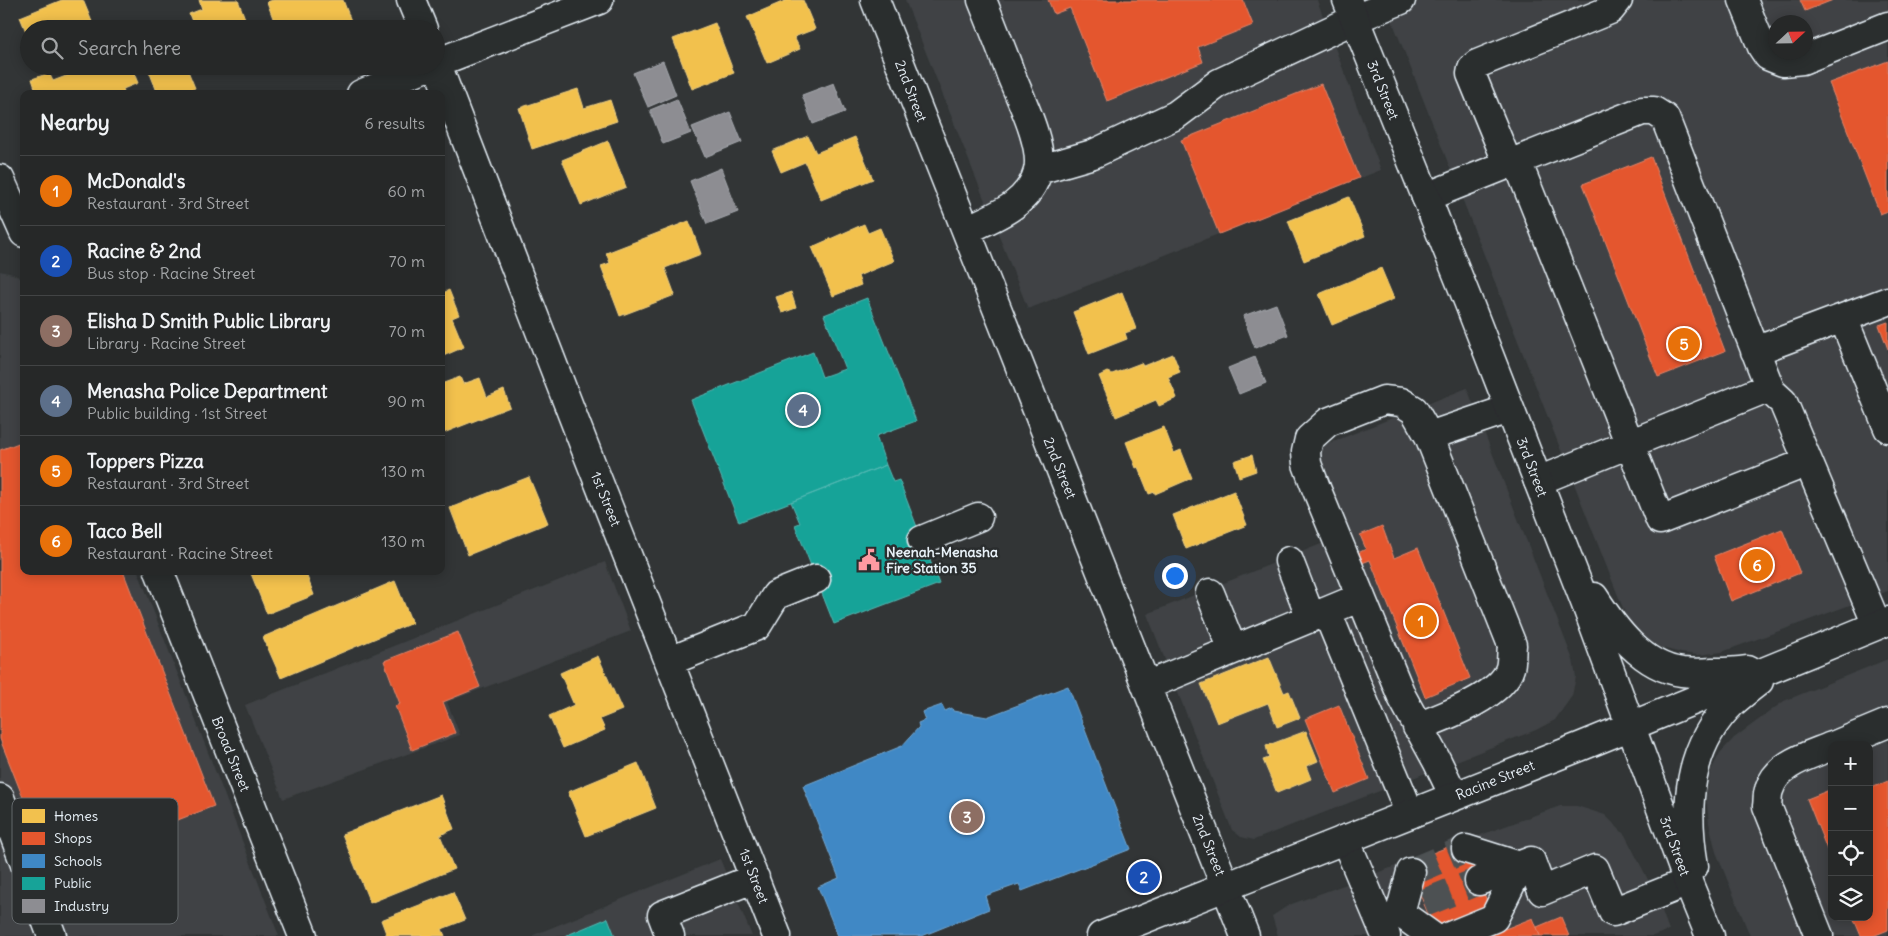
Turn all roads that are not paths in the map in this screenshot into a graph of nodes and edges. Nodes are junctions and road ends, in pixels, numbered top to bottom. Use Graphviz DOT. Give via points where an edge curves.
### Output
graph roads {
  1 [pos="411,0"];
  2 [pos="599,0"];
  3 [pos="875,0"];
  4 [pos="982,0"];
  5 [pos="1401,0"];
  6 [pos="1618,0"];
  7 [pos="1744,0"];
  8 [pos="1351,9"];
  9 [pos="419,20"];
  10 [pos="1888,26"];
  11 [pos="445,60"];
  12 [pos="406,75"];
  13 [pos="441,75"];
  14 [pos="371,90"];
  15 [pos="1512,163"];
  16 [pos="1038,170"];
  17 [pos="0,179"];
  18 [pos="1426,196"];
  19 [pos="966,230"];
  20 [pos="17,232"];
  21 [pos="1888,300"];
  22 [pos="1843,318"];
  23 [pos="1755,351"];
  24 [pos="1771,391"];
  25 [pos="1510,409"];
  26 [pos="1888,428"];
  27 [pos="1429,436"];
  28 [pos="1630,444"];
  29 [pos="1808,462"];
  30 [pos="1538,481"];
  31 [pos="978,518"];
  32 [pos="922,540"];
  33 [pos="1564,549"];
  34 [pos="1289,561"];
  35 [pos="161,575"];
  36 [pos="816,580"];
  37 [pos="1210,593"];
  38 [pos="1361,597"];
  39 [pos="1319,615"];
  40 [pos="1883,623"];
  41 [pos="1233,650"];
  42 [pos="670,662"];
  43 [pos="1785,662"];
  44 [pos="1146,686"];
  45 [pos="1888,723"];
  46 [pos="1417,726"];
  47 [pos="1631,726"];
  48 [pos="1843,741"];
  49 [pos="1828,747"];
  50 [pos="1454,796"];
  51 [pos="0,798"];
  52 [pos="1410,814"];
  53 [pos="12,830"];
  54 [pos="1345,839"];
  55 [pos="1466,850"];
  56 [pos="1520,866"];
  57 [pos="1410,872"];
  58 [pos="755,878"];
  59 [pos="1479,881"];
  60 [pos="1688,882"];
  61 [pos="1226,888"];
  62 [pos="1397,918"];
  63 [pos="47,924"];
  64 [pos="1706,926"];
  65 [pos="52,936"];
  66 [pos="303,936"];
  67 [pos="670,936"];
  68 [pos="777,936"];
  69 [pos="1101,936"];
  70 [pos="1245,936"];
  71 [pos="1432,936"];
  72 [pos="1450,936"];
  73 [pos="1819,936"];
  1 -- 9 [label="street"];
  2 -- 11 [label="street"];
  3 -- 19 [label="street, 2nd Street"];
  4 -- 16 [label="street" via="1031,126 1038,154"];
  5 -- 8 [label="street"];
  6 -- 15 [label="street" via="1610,10 1477,64 1472,69 1471,74"];
  7 -- 10 [label="street" via="1765,52 1783,62 1802,60"];
  8 -- 16 [label="street" via="1219,83 1176,115 1093,154"];
  8 -- 18 [label="street, 3rd Street"];
  12 -- 14 [label="street"];
  13 -- 42 [label="street, 1st Street"];
  15 -- 18 [label="street"];
  15 -- 23 [label="street" via="1642,112 1654,111 1664,118"];
  15 -- 28 [label="street"];
  16 -- 19 [label="street" via="1031,185 1006,211"];
  17 -- 20 [label="street"];
  18 -- 25 [label="street, 3rd Street"];
  19 -- 44 [label="street, 2nd Street"];
  21 -- 22 [label="street"];
  22 -- 23 [label="street"];
  22 -- 26 [label="street"];
  23 -- 24 [label="street"];
  24 -- 28 [label="street" via="1760,391"];
  24 -- 29 [label="street" via="1783,402"];
  25 -- 27 [label="street"];
  25 -- 30 [label="street, 3rd Street"];
  27 -- 38 [label="street" via="1414,410 1401,402 1384,400 1328,422 1309,439 1307,464"];
  27 -- 46 [label="street" via="1512,644 1510,668 1500,684 1468,705"];
  28 -- 29 [label="street" via="1660,520"];
  28 -- 30 [label="street"];
  29 -- 40 [label="street"];
  30 -- 33 [label="street, 3rd Street"];
  31 -- 32 [label="street"];
  33 -- 43 [label="street" via="1621,636 1662,666 1681,672 1723,672"];
  33 -- 47 [label="street, 3rd Street"];
  34 -- 39 [label="street"];
  35 -- 66 [label="street, Broad Street"];
  36 -- 42 [label="street" via="776,595 756,626"];
  37 -- 41 [label="street"];
  38 -- 39 [label="street"];
  38 -- 46 [label="street"];
  39 -- 41 [label="street"];
  39 -- 52 [label="street"];
  40 -- 43 [label="street, Racine Street"];
  41 -- 44 [label="street"];
  42 -- 58 [label="street, 1st Street"];
  43 -- 47 [label="street, Racine Street"];
  43 -- 64 [label="street" via="1732,703 1718,720 1706,738 1693,774 1689,792 1690,843"];
  44 -- 61 [label="street, 2nd Street"];
  45 -- 48 [label="street"];
  46 -- 50 [label="street"];
  47 -- 50 [label="street, Racine Street"];
  47 -- 60 [label="street, 3rd Street"];
  49 -- 73 [label="street" via="1792,762 1777,774 1769,790 1767,806"];
  50 -- 52 [label="street, Racine Street"];
  51 -- 53 [label="street"];
  52 -- 54 [label="street, Racine Street"];
  54 -- 61 [label="street, Racine Street"];
  54 -- 62 [label="street"];
  55 -- 56 [label="street"];
  56 -- 59 [label="street"];
  56 -- 60 [label="street" via="1531,861 1542,891 1595,869 1613,912"];
  56 -- 72 [label="street" via="1494,918"];
  57 -- 62 [label="street"];
  58 -- 67 [label="street" via="662,915"];
  58 -- 68 [label="street, 1st Street"];
  60 -- 64 [label="street, 3rd Street"];
  61 -- 69 [label="street, Racine Street"];
  61 -- 70 [label="street, 2nd Street"];
  62 -- 71 [label="street"];
  63 -- 65 [label="street"];
}
